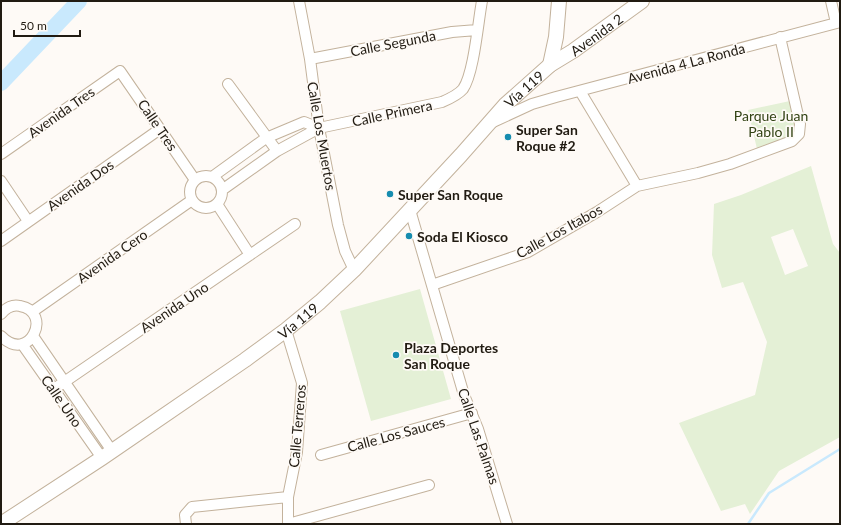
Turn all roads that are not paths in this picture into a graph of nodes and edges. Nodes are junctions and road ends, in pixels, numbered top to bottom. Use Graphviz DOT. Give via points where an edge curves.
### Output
graph roads {
  1 [pos="299,1"];
  2 [pos="482,1"];
  3 [pos="559,1"];
  4 [pos="642,1"];
  5 [pos="831,1"];
  6 [pos="838,22"];
  7 [pos="477,30"];
  8 [pos="556,37"];
  9 [pos="780,37"];
  10 [pos="573,51"];
  11 [pos="310,59"];
  12 [pos="550,65"];
  13 [pos="120,71"];
  14 [pos="228,84"];
  15 [pos="520,91"];
  16 [pos="580,92"];
  17 [pos="532,104"];
  18 [pos="489,123"];
  19 [pos="319,128"];
  20 [pos="160,130"];
  21 [pos="266,138"];
  22 [pos="276,151"];
  23 [pos="1,154"];
  24 [pos="212,177"];
  25 [pos="195,180"];
  26 [pos="1,181"];
  27 [pos="637,186"];
  28 [pos="222,190"];
  29 [pos="192,200"];
  30 [pos="217,204"];
  31 [pos="410,210"];
  32 [pos="28,221"];
  33 [pos="295,224"];
  34 [pos="1,241"];
  35 [pos="250,255"];
  36 [pos="354,270"];
  37 [pos="432,285"];
  38 [pos="2,309"];
  39 [pos="32,312"];
  40 [pos="286,330"];
  41 [pos="1,336"];
  42 [pos="33,336"];
  43 [pos="22,344"];
  44 [pos="65,382"];
  45 [pos="54,389"];
  46 [pos="472,414"];
  47 [pos="107,455"];
  48 [pos="320,455"];
  49 [pos="429,485"];
  50 [pos="288,497"];
  51 [pos="1,524"];
  52 [pos="186,524"];
  53 [pos="288,524"];
  54 [pos="507,524"];
  1 -- 11 [label="street, Calle Los Muertos"];
  2 -- 7 [label="street"];
  3 -- 8 [label="main road"];
  4 -- 10 [label="main road, Avenida 2"];
  5 -- 6 [label="street"];
  6 -- 9 [label="street, Avenida 4 La Ronda"];
  7 -- 11 [label="street, Calle Segunda" via="452,32"];
  7 -- 19 [label="street, Calle Primera" via="468,78 462,90 442,102"];
  8 -- 10 [label="main road" via="561,51"];
  8 -- 12 [label="main road"];
  9 -- 16 [label="street, Avenida 4 La Ronda"];
  9 -- 27 [label="street" via="800,124 798,134 792,141 730,164"];
  10 -- 12 [label="main road, Avenida 2"];
  11 -- 19 [label="street, Calle Los Muertos"];
  12 -- 15 [label="main road, Vía 119"];
  13 -- 20 [label="street, Calle Tres"];
  13 -- 23 [label="street, Avenida Tres"];
  14 -- 21 [label="street"];
  15 -- 17 [label="street" via="524,102"];
  15 -- 18 [label="main road, Vía 119"];
  16 -- 17 [label="street, Avenida 4 La Ronda"];
  16 -- 27 [label="street"];
  17 -- 18 [label="street, Avenida 4 La Ronda"];
  18 -- 31 [label="main road, Vía 119"];
  19 -- 21 [label="street" via="304,122"];
  19 -- 22 [label="street"];
  19 -- 36 [label="street, Calle Los Muertos" via="338,225 345,251"];
  20 -- 25 [label="street, Calle Tres"];
  20 -- 32 [label="street, Avenida Dos"];
  21 -- 22 [label="street"];
  21 -- 24 [label="street"];
  22 -- 28 [label="street"];
  24 -- 25 [label="street" via="203,176"];
  24 -- 28 [label="street" via="219,182"];
  25 -- 29 [label="street" via="190,189"];
  26 -- 32 [label="street"];
  27 -- 37 [label="street, Calle Los Itabos" via="528,252"];
  28 -- 30 [label="street"];
  29 -- 30 [label="street" via="206,208"];
  29 -- 39 [label="street, Avenida Cero"];
  30 -- 35 [label="street"];
  31 -- 36 [label="main road, Vía 119"];
  31 -- 37 [label="street, Calle Las Palmas"];
  32 -- 34 [label="street, Avenida Dos"];
  33 -- 35 [label="street, Avenida Uno"];
  35 -- 44 [label="street, Avenida Uno"];
  36 -- 40 [label="main road, Vía 119"];
  37 -- 46 [label="street, Calle Las Palmas"];
  38 -- 39 [label="street" via="22,306"];
  39 -- 42 [label="street" via="37,324"];
  40 -- 47 [label="main road, Vía 119"];
  40 -- 50 [label="street, Calle Terreros" via="302,382 297,452"];
  41 -- 43 [label="street" via="10,343"];
  42 -- 43 [label="street"];
  42 -- 44 [label="street, Calle Uno"];
  43 -- 45 [label="street, Calle Uno"];
  44 -- 45 [label="street, Avenida Uno"];
  44 -- 47 [label="street, Calle Uno"];
  45 -- 47 [label="street, Calle Uno"];
  46 -- 48 [label="street, Calle Los Sauces"];
  46 -- 54 [label="street, Calle Las Palmas"];
  47 -- 51 [label="main road, Vía 119"];
  49 -- 53 [label="street"];
  50 -- 52 [label="street" via="192,507 185,515"];
  50 -- 53 [label="street, Calle Terreros"];
}
